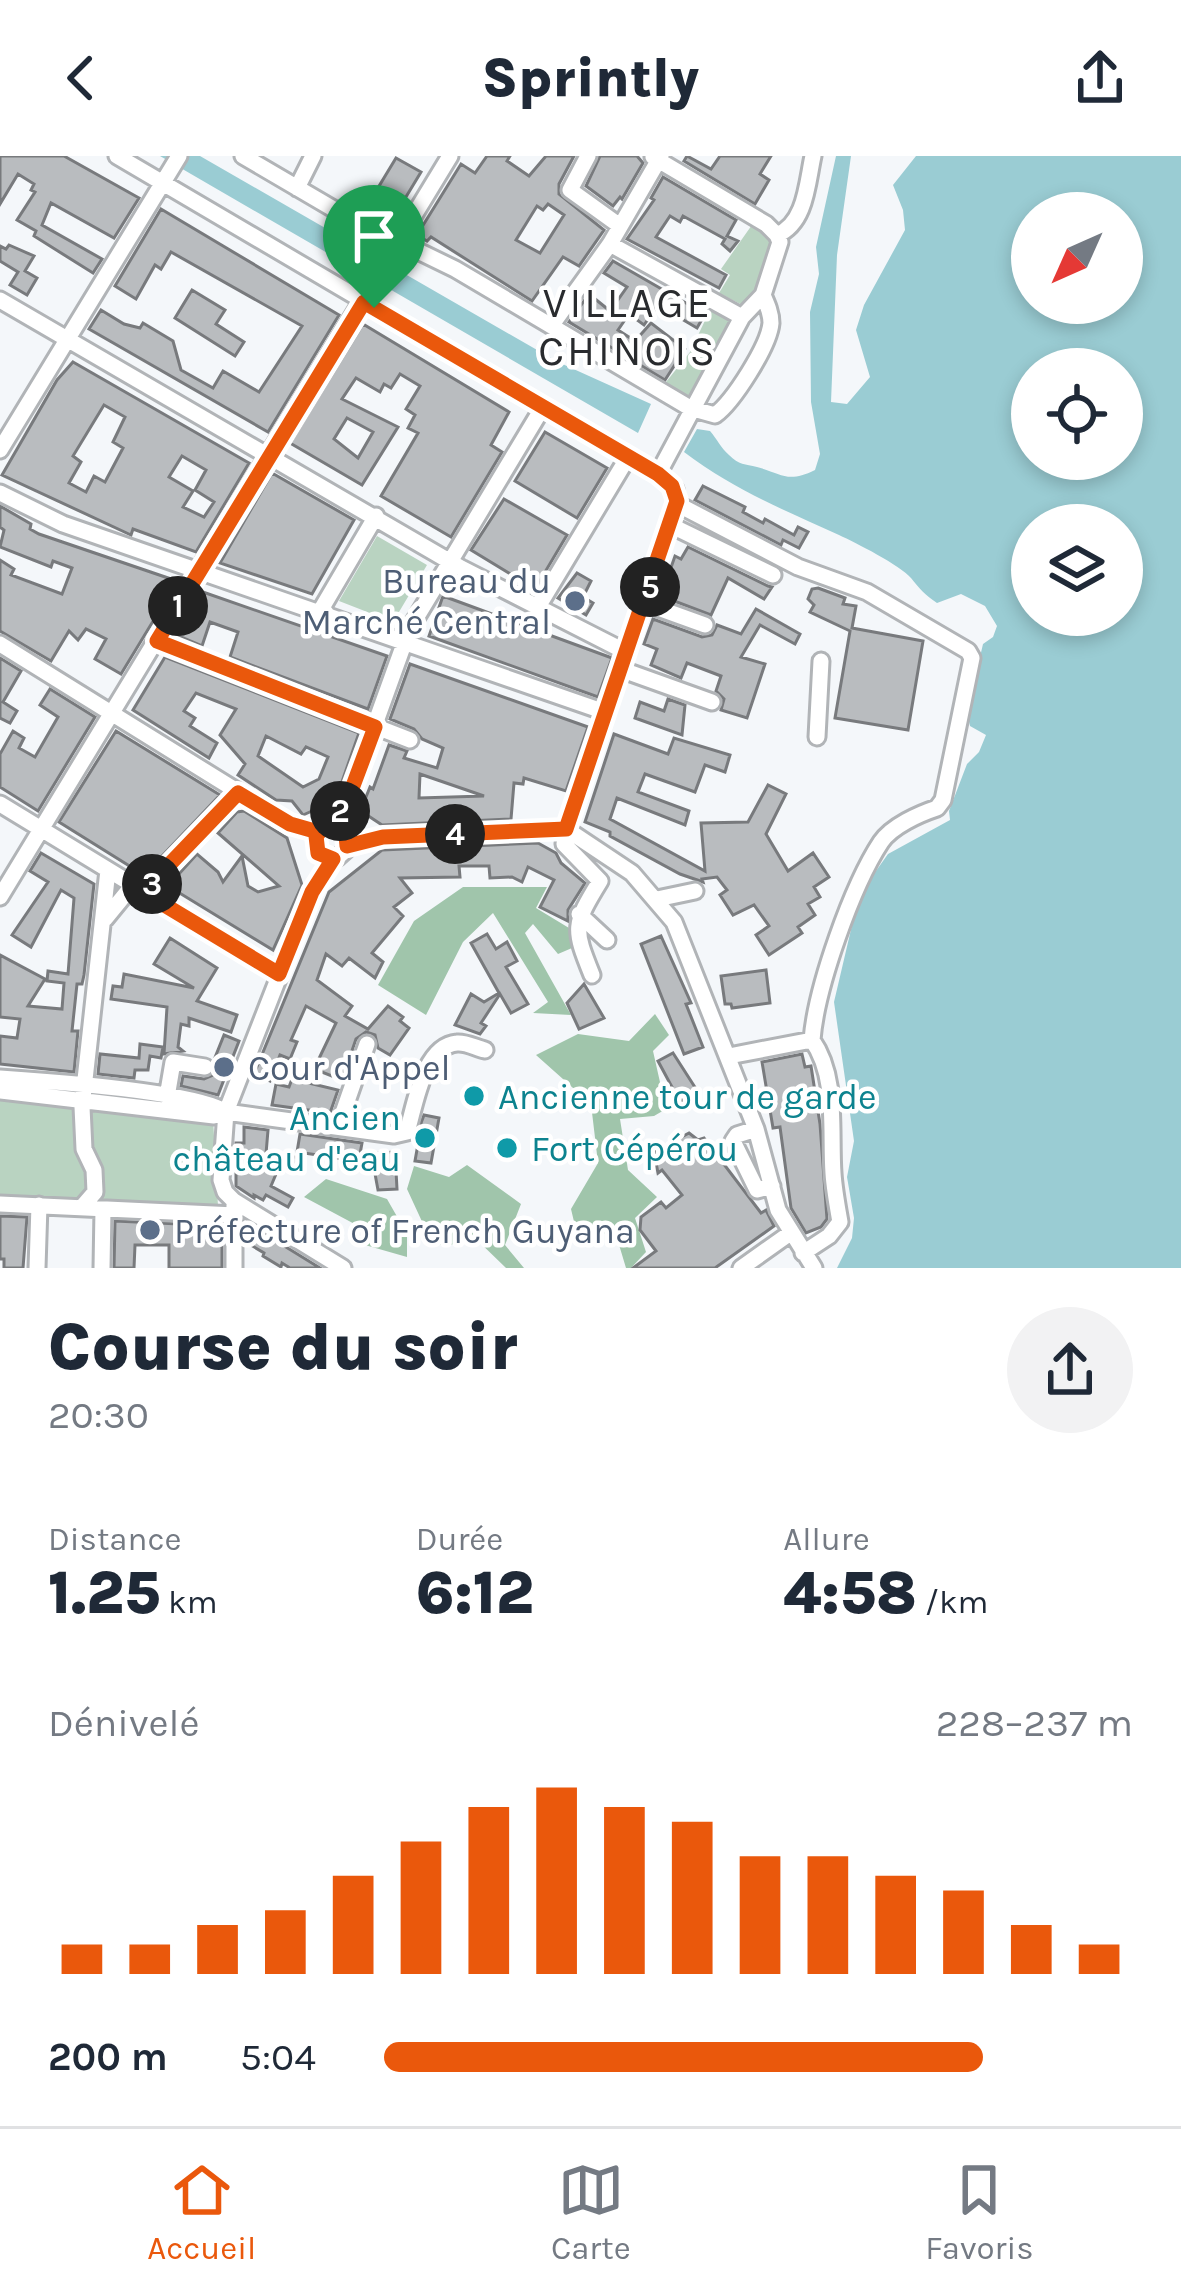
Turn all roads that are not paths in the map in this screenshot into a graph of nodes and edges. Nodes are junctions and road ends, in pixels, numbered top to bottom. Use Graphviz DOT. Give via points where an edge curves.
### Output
graph roads {
  1 [pos="117,156"];
  2 [pos="179,156"];
  3 [pos="243,156"];
  4 [pos="314,156"];
  5 [pos="450,156"];
  6 [pos="588,156"];
  7 [pos="812,156"];
  8 [pos="657,158"];
  9 [pos="167,177"];
  10 [pos="297,188"];
  11 [pos="620,226"];
  12 [pos="777,235"];
  13 [pos="610,244"];
  14 [pos="397,246"];
  15 [pos="763,295"];
  16 [pos="367,296"];
  17 [pos="0,300"];
  18 [pos="742,316"];
  19 [pos="551,326"];
  20 [pos="68,338"];
  21 [pos="543,407"];
  22 [pos="690,408"];
  23 [pos="0,450"];
  24 [pos="269,454"];
  25 [pos="628,457"];
  26 [pos="658,474"];
  27 [pos="0,493"];
  28 [pos="677,504"];
  29 [pos="376,516"];
  30 [pos="670,525"];
  31 [pos="448,560"];
  32 [pos="200,571"];
  33 [pos="773,575"];
  34 [pos="644,603"];
  35 [pos="538,607"];
  36 [pos="319,613"];
  37 [pos="705,625"];
  38 [pos="157,641"];
  39 [pos="405,643"];
  40 [pos="0,644"];
  41 [pos="626,652"];
  42 [pos="821,661"];
  43 [pos="620,669"];
  44 [pos="712,702"];
  45 [pos="604,712"];
  46 [pos="112,714"];
  47 [pos="375,727"];
  48 [pos="817,737"];
  49 [pos="410,740"];
  50 [pos="238,793"];
  51 [pos="0,804"];
  52 [pos="566,829"];
  53 [pos="42,830"];
  54 [pos="323,830"];
  55 [pos="347,846"];
  56 [pos="333,859"];
  57 [pos="108,870"];
  58 [pos="695,891"];
  59 [pos="136,893"];
  60 [pos="0,897"];
  61 [pos="657,898"];
  62 [pos="579,914"];
  63 [pos="105,919"];
  64 [pos="607,940"];
  65 [pos="279,974"];
  66 [pos="592,976"];
  67 [pos="812,1040"];
  68 [pos="368,1044"];
  69 [pos="485,1051"];
  70 [pos="729,1056"];
  71 [pos="205,1067"];
  72 [pos="0,1078"];
  73 [pos="0,1091"];
  74 [pos="84,1094"];
  75 [pos="167,1097"];
  76 [pos="226,1112"];
  77 [pos="338,1126"];
  78 [pos="756,1129"];
  79 [pos="764,1156"];
  80 [pos="744,1163"];
  81 [pos="772,1186"];
  82 [pos="0,1204"];
  83 [pos="39,1205"];
  84 [pos="82,1207"];
  85 [pos="234,1208"];
  86 [pos="103,1209"];
  87 [pos="789,1234"];
  88 [pos="808,1259"];
  89 [pos="37,1268"];
  90 [pos="102,1268"];
  91 [pos="234,1268"];
  92 [pos="343,1268"];
  93 [pos="740,1268"];
  1 -- 9 [label="street"];
  2 -- 9 [label="street"];
  3 -- 10 [label="street"];
  4 -- 10 [label="street"];
  5 -- 14 [label="street"];
  6 -- 11 [label="street" via="569,190"];
  7 -- 12 [label="street" via="800,212"];
  8 -- 11 [label="street"];
  8 -- 12 [label="street"];
  9 -- 16 [label="street"];
  9 -- 20 [label="street"];
  10 -- 14 [label="street"];
  11 -- 13 [label="street"];
  12 -- 15 [label="street"];
  13 -- 18 [label="street"];
  13 -- 19 [label="street"];
  14 -- 16 [label="street"];
  14 -- 19 [label="street" via="455,269"];
  15 -- 18 [label="street"];
  15 -- 22 [label="street" via="771,328 730,400 715,415"];
  16 -- 21 [label="street"];
  16 -- 24 [label="street"];
  17 -- 20 [label="street"];
  18 -- 22 [label="street"];
  19 -- 22 [label="street"];
  20 -- 23 [label="street"];
  20 -- 24 [label="street"];
  21 -- 25 [label="street"];
  21 -- 31 [label="street"];
  22 -- 26 [label="street"];
  24 -- 29 [label="street"];
  24 -- 32 [label="street"];
  25 -- 26 [label="street"];
  25 -- 35 [label="street"];
  26 -- 28 [label="street"];
  27 -- 32 [label="street"];
  28 -- 30 [label="street"];
  28 -- 67 [label="street" via="798,567 867,592 972,658 944,800 883,839 849,911"];
  29 -- 31 [label="street"];
  29 -- 36 [label="street"];
  30 -- 33 [label="street"];
  30 -- 34 [label="street"];
  31 -- 35 [label="street"];
  31 -- 39 [label="street"];
  32 -- 36 [label="street"];
  32 -- 38 [label="street"];
  34 -- 37 [label="street"];
  34 -- 41 [label="street"];
  35 -- 41 [label="street"];
  36 -- 39 [label="street"];
  38 -- 46 [label="street"];
  38 -- 47 [label="street"];
  39 -- 45 [label="street"];
  39 -- 47 [label="street"];
  40 -- 46 [label="street"];
  41 -- 43 [label="street"];
  42 -- 48 [label="street"];
  43 -- 44 [label="street"];
  43 -- 45 [label="street"];
  45 -- 52 [label="street"];
  46 -- 50 [label="street"];
  46 -- 53 [label="street"];
  47 -- 49 [label="street"];
  47 -- 54 [label="street" via="347,802"];
  50 -- 54 [label="street" via="290,824"];
  50 -- 59 [label="street"];
  51 -- 53 [label="street"];
  52 -- 55 [label="street" via="383,837"];
  52 -- 61 [label="street"];
  52 -- 62 [label="street" via="564,844 601,881"];
  53 -- 57 [label="street"];
  53 -- 60 [label="street"];
  54 -- 55 [label="street" via="343,831"];
  54 -- 56 [label="street" via="316,849"];
  55 -- 56 [label="street"];
  56 -- 65 [label="street"];
  57 -- 59 [label="street"];
  57 -- 63 [label="street"];
  58 -- 61 [label="street"];
  59 -- 63 [label="street"];
  59 -- 65 [label="street"];
  61 -- 70 [label="street" via="685,944"];
  62 -- 64 [label="street"];
  62 -- 66 [label="street" via="577,938"];
  63 -- 74 [label="street"];
  65 -- 76 [label="street" via="257,1012"];
  67 -- 70 [label="street"];
  67 -- 88 [label="street" via="823,1055 840,1222"];
  68 -- 77 [label="street"];
  69 -- 77 [label="street" via="460,1042 433,1057 407,1132"];
  70 -- 78 [label="street"];
  71 -- 75 [label="street" via="172,1062"];
  72 -- 74 [label="street"];
  73 -- 74 [label="street"];
  74 -- 75 [label="street"];
  74 -- 76 [label="street"];
  74 -- 84 [label="street" via="84,1149 95,1192"];
  75 -- 76 [label="street"];
  76 -- 77 [label="street"];
  76 -- 85 [label="street" via="221,1180"];
  78 -- 79 [label="street"];
  78 -- 80 [label="street" via="734,1138"];
  79 -- 80 [label="street"];
  79 -- 81 [label="street"];
  80 -- 81 [label="street" via="757,1190"];
  81 -- 87 [label="street"];
  82 -- 83 [label="street"];
  83 -- 84 [label="street"];
  83 -- 89 [label="street"];
  84 -- 86 [label="street"];
  85 -- 86 [label="street"];
  85 -- 91 [label="street"];
  85 -- 92 [label="street"];
  86 -- 90 [label="street"];
  87 -- 88 [label="street"];
  87 -- 93 [label="street"];
}
